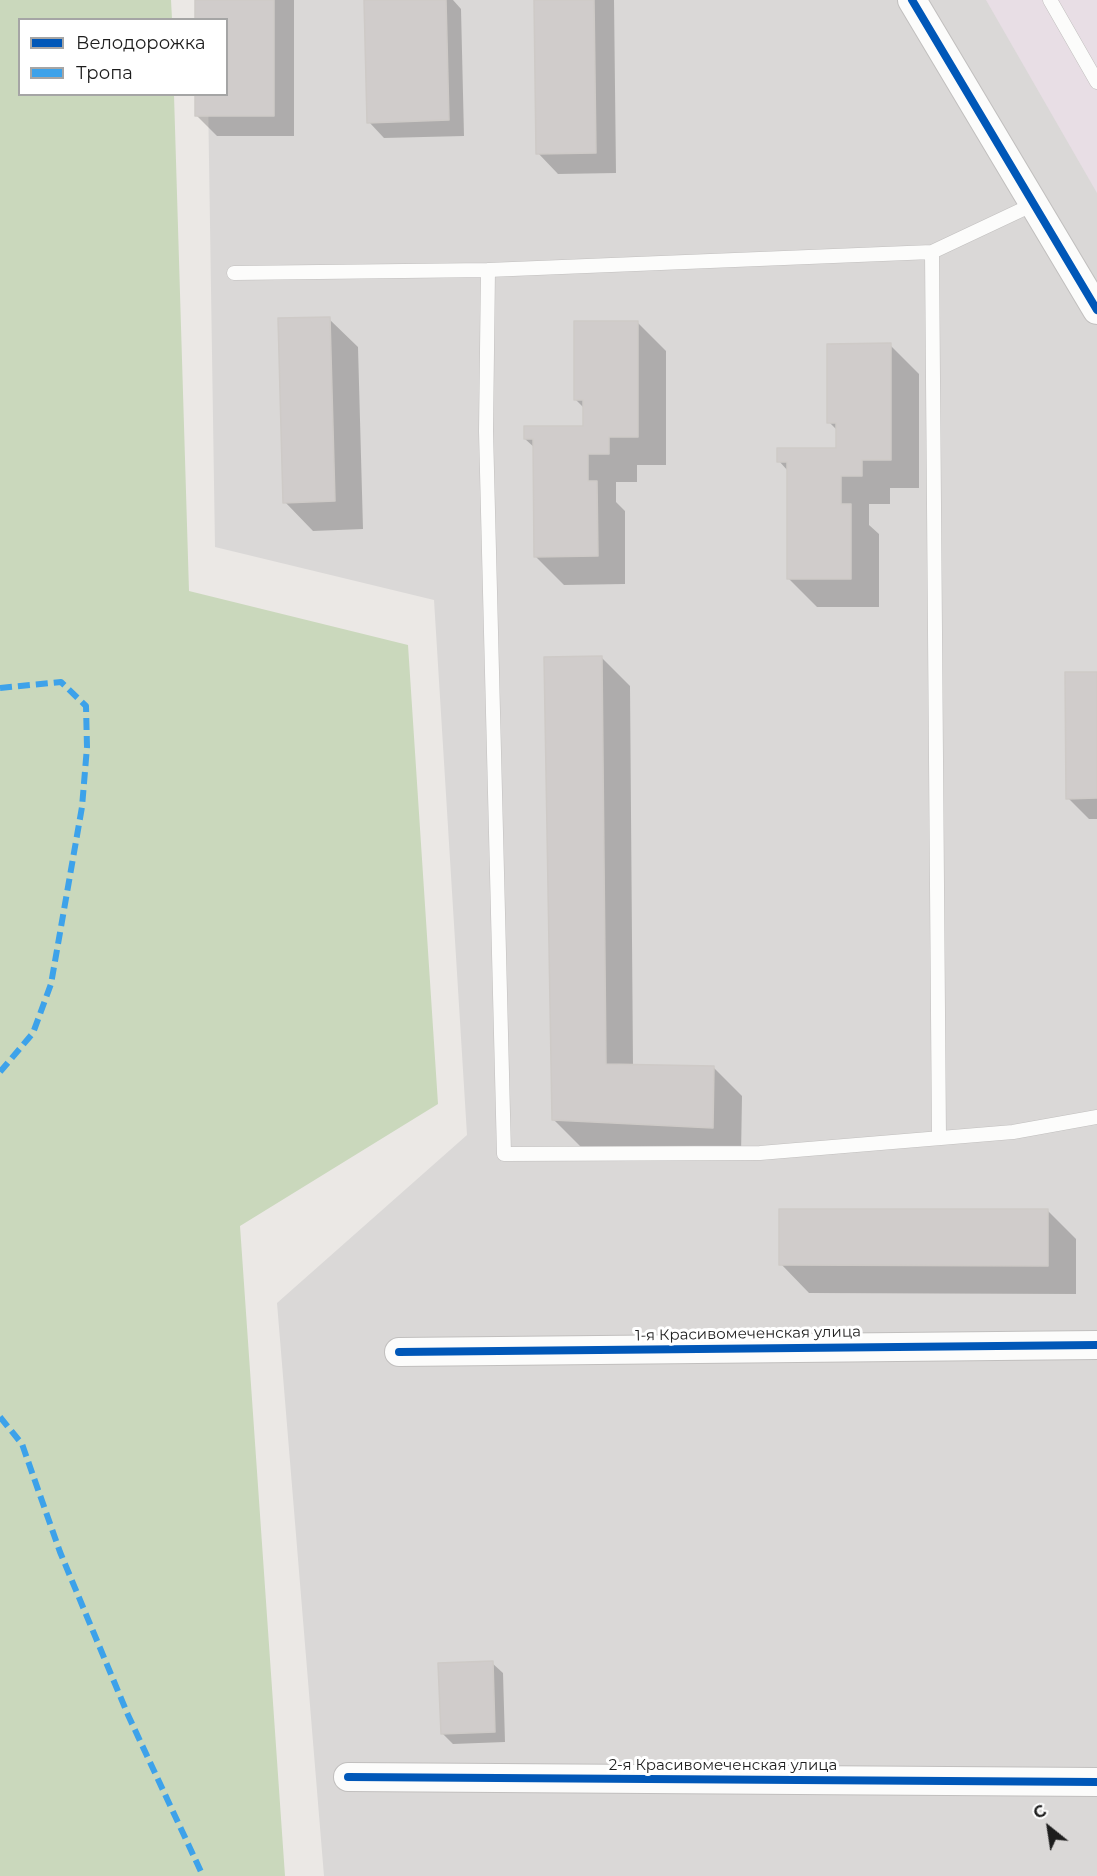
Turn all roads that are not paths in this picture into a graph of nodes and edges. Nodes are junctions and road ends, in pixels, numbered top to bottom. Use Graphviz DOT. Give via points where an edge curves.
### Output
graph roads {
  1 [pos="912,0"];
  2 [pos="1050,0"];
  3 [pos="1097,82"];
  4 [pos="1034,204"];
  5 [pos="932,252"];
  6 [pos="488,270"];
  7 [pos="234,273"];
  8 [pos="1097,310"];
  9 [pos="1097,1117"];
  10 [pos="939,1138"];
  11 [pos="1097,1345"];
  12 [pos="399,1352"];
  13 [pos="348,1777"];
  14 [pos="1097,1782"];
  1 -- 4 [label="street"];
  2 -- 3 [label="lane"];
  4 -- 5 [label="lane"];
  4 -- 8 [label="street"];
  5 -- 6 [label="lane"];
  5 -- 10 [label="lane"];
  6 -- 7 [label="lane"];
  6 -- 10 [label="lane" via="486,430 504,1154 760,1153"];
  9 -- 10 [label="lane" via="1013,1132"];
  11 -- 12 [label="street, 1-я Красивомеченская улица"];
  13 -- 14 [label="street, 2-я Красивомеченская улица"];
}
